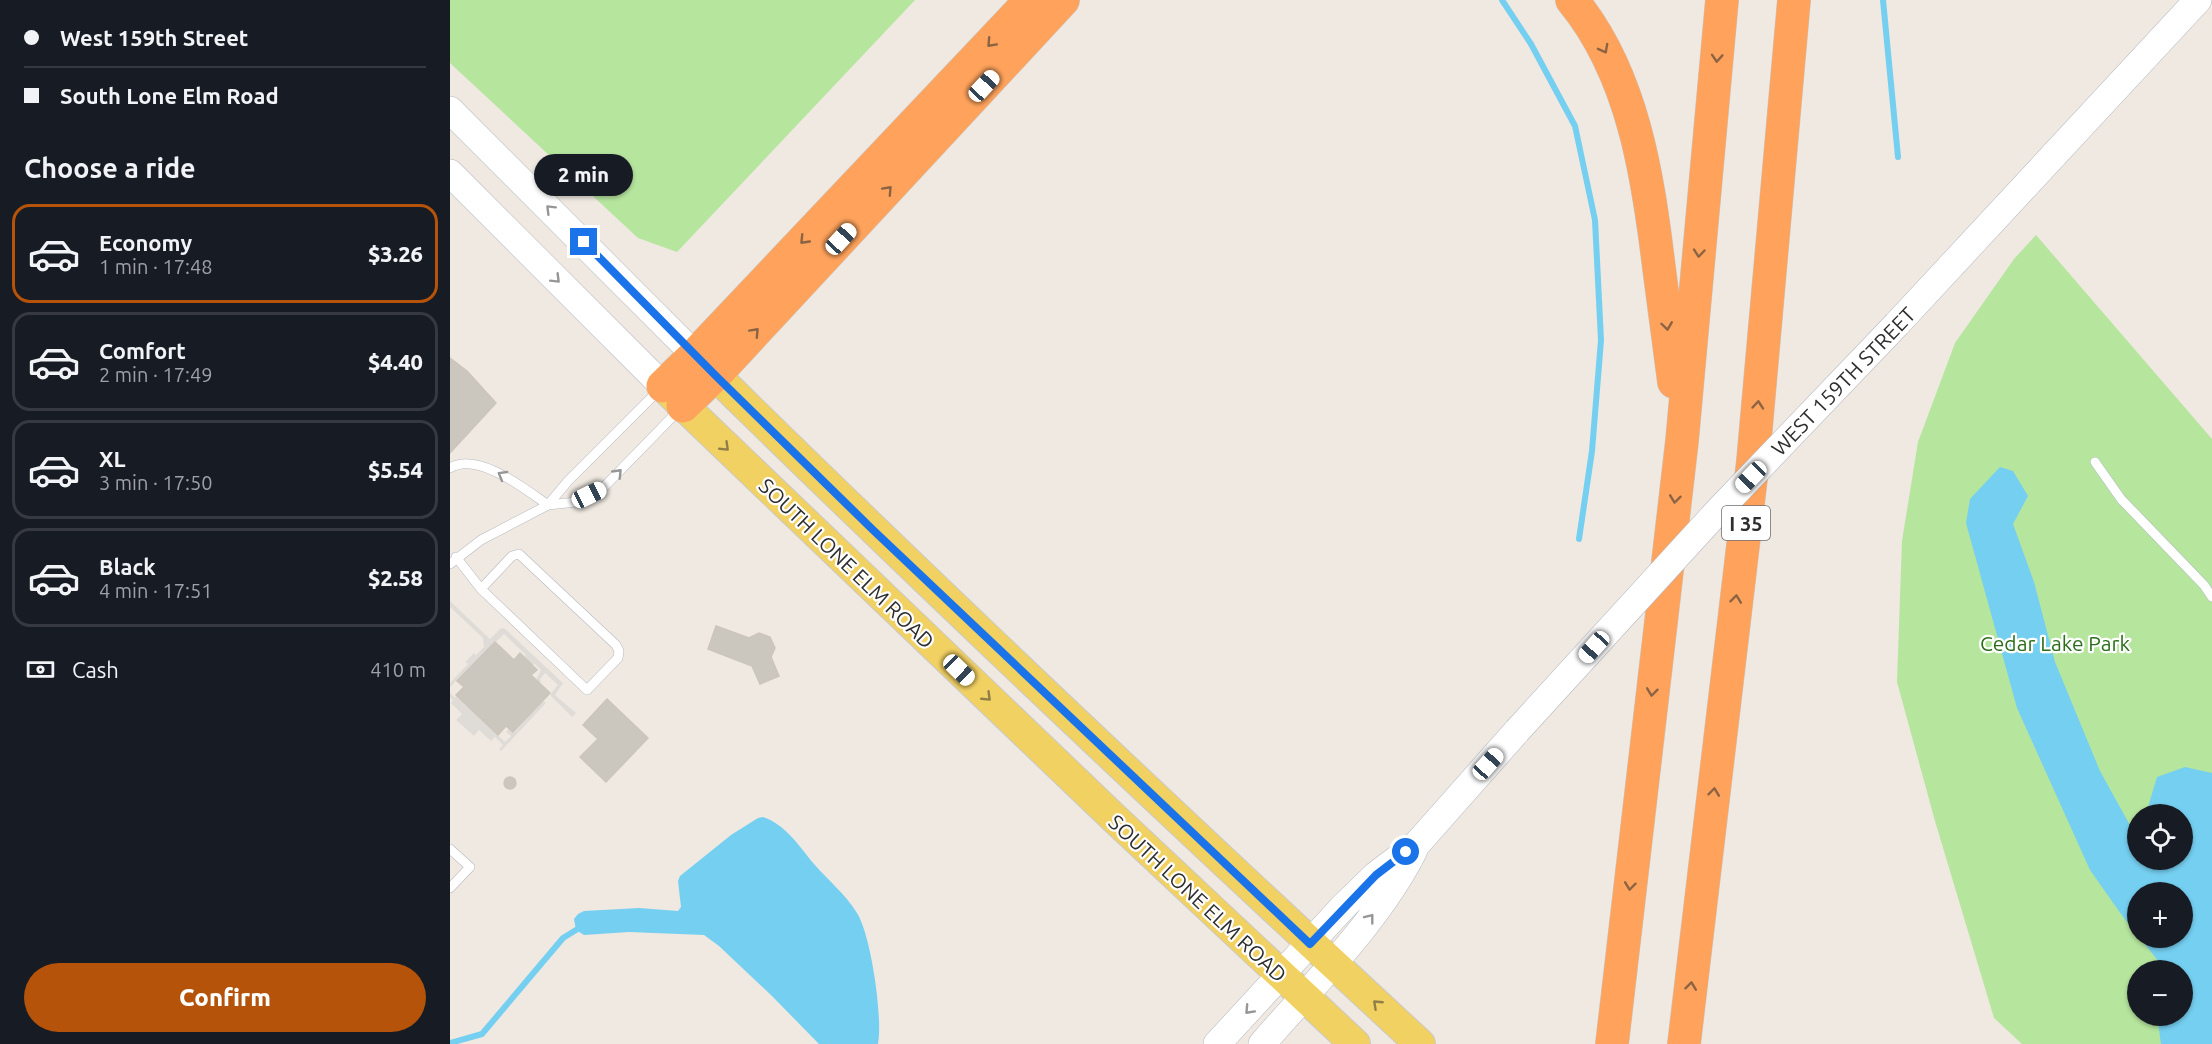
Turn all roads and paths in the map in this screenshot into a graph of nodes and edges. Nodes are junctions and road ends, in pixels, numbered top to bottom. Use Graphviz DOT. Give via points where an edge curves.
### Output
graph roads {
  1 [pos="1031,0"];
  2 [pos="1063,0"];
  3 [pos="1572,0"];
  4 [pos="1722,0"];
  5 [pos="1794,0"];
  6 [pos="2198,0"];
  7 [pos="450,110"];
  8 [pos="450,173"];
  9 [pos="705,364"];
  10 [pos="673,396"];
  11 [pos="1682,441"];
  12 [pos="2095,462"];
  13 [pos="450,468"];
  14 [pos="548,505"];
  15 [pos="453,560"];
  16 [pos="481,589"];
  17 [pos="2212,597"];
  18 [pos="1417,844"];
  19 [pos="450,849"];
  20 [pos="450,888"];
  21 [pos="1310,944"];
  22 [pos="1332,963"];
  23 [pos="1281,976"];
  24 [pos="1303,996"];
  25 [pos="1217,1044"];
  26 [pos="1262,1044"];
  27 [pos="1355,1044"];
  28 [pos="1420,1044"];
  29 [pos="1611,1044"];
  30 [pos="1684,1044"];
  1 -- 9 [label="highway, one-way"];
  9 -- 2 [label="highway, one-way"];
  3 -- 11 [label="highway, one-way" via="1610,61 1646,174"];
  4 -- 11 [label="highway, one-way"];
  30 -- 5 [label="highway, I 35, one-way" via="1753,461"];
  6 -- 18 [label="street, WEST 159TH STREET, bridge" via="1718,512"];
  9 -- 7 [label="street, SOUTH LONE ELM ROAD, one-way"];
  8 -- 10 [label="street, SOUTH LONE ELM ROAD, one-way"];
  9 -- 10 [label="highway"];
  9 -- 21 [label="main road, SOUTH LONE ELM ROAD" via="872,529"];
  10 -- 14 [label="lane" via="568,481"];
  14 -- 10 [label="lane, one-way" via="576,502 603,488"];
  10 -- 23 [label="main road, SOUTH LONE ELM ROAD, one-way"];
  11 -- 29 [label="highway, one-way"];
  12 -- 17 [label="lane" via="2121,499"];
  14 -- 13 [label="lane, one-way" via="491,469 467,465"];
  14 -- 15 [label="lane" via="481,540"];
  15 -- 16 [label="lane"];
  16 -- 16 [label="lane" via="587,690 618,658 616,645 519,554 512,556"];
  18 -- 21 [label="street, WEST 159TH STREET" via="1376,875"];
  22 -- 18 [label="street, WEST 159TH STREET, one-way" via="1395,886"];
  19 -- 20 [label="lane" via="470,867"];
  21 -- 22 [label="main road, SOUTH LONE ELM ROAD"];
  21 -- 23 [label="street, WEST 159TH STREET"];
  22 -- 24 [label="street, WEST 159TH STREET"];
  28 -- 22 [label="main road, SOUTH LONE ELM ROAD, one-way"];
  23 -- 24 [label="main road, SOUTH LONE ELM ROAD"];
  23 -- 25 [label="street, WEST 159TH STREET, one-way"];
  24 -- 26 [label="street, WEST 159TH STREET"];
  24 -- 27 [label="main road, SOUTH LONE ELM ROAD"];
}
